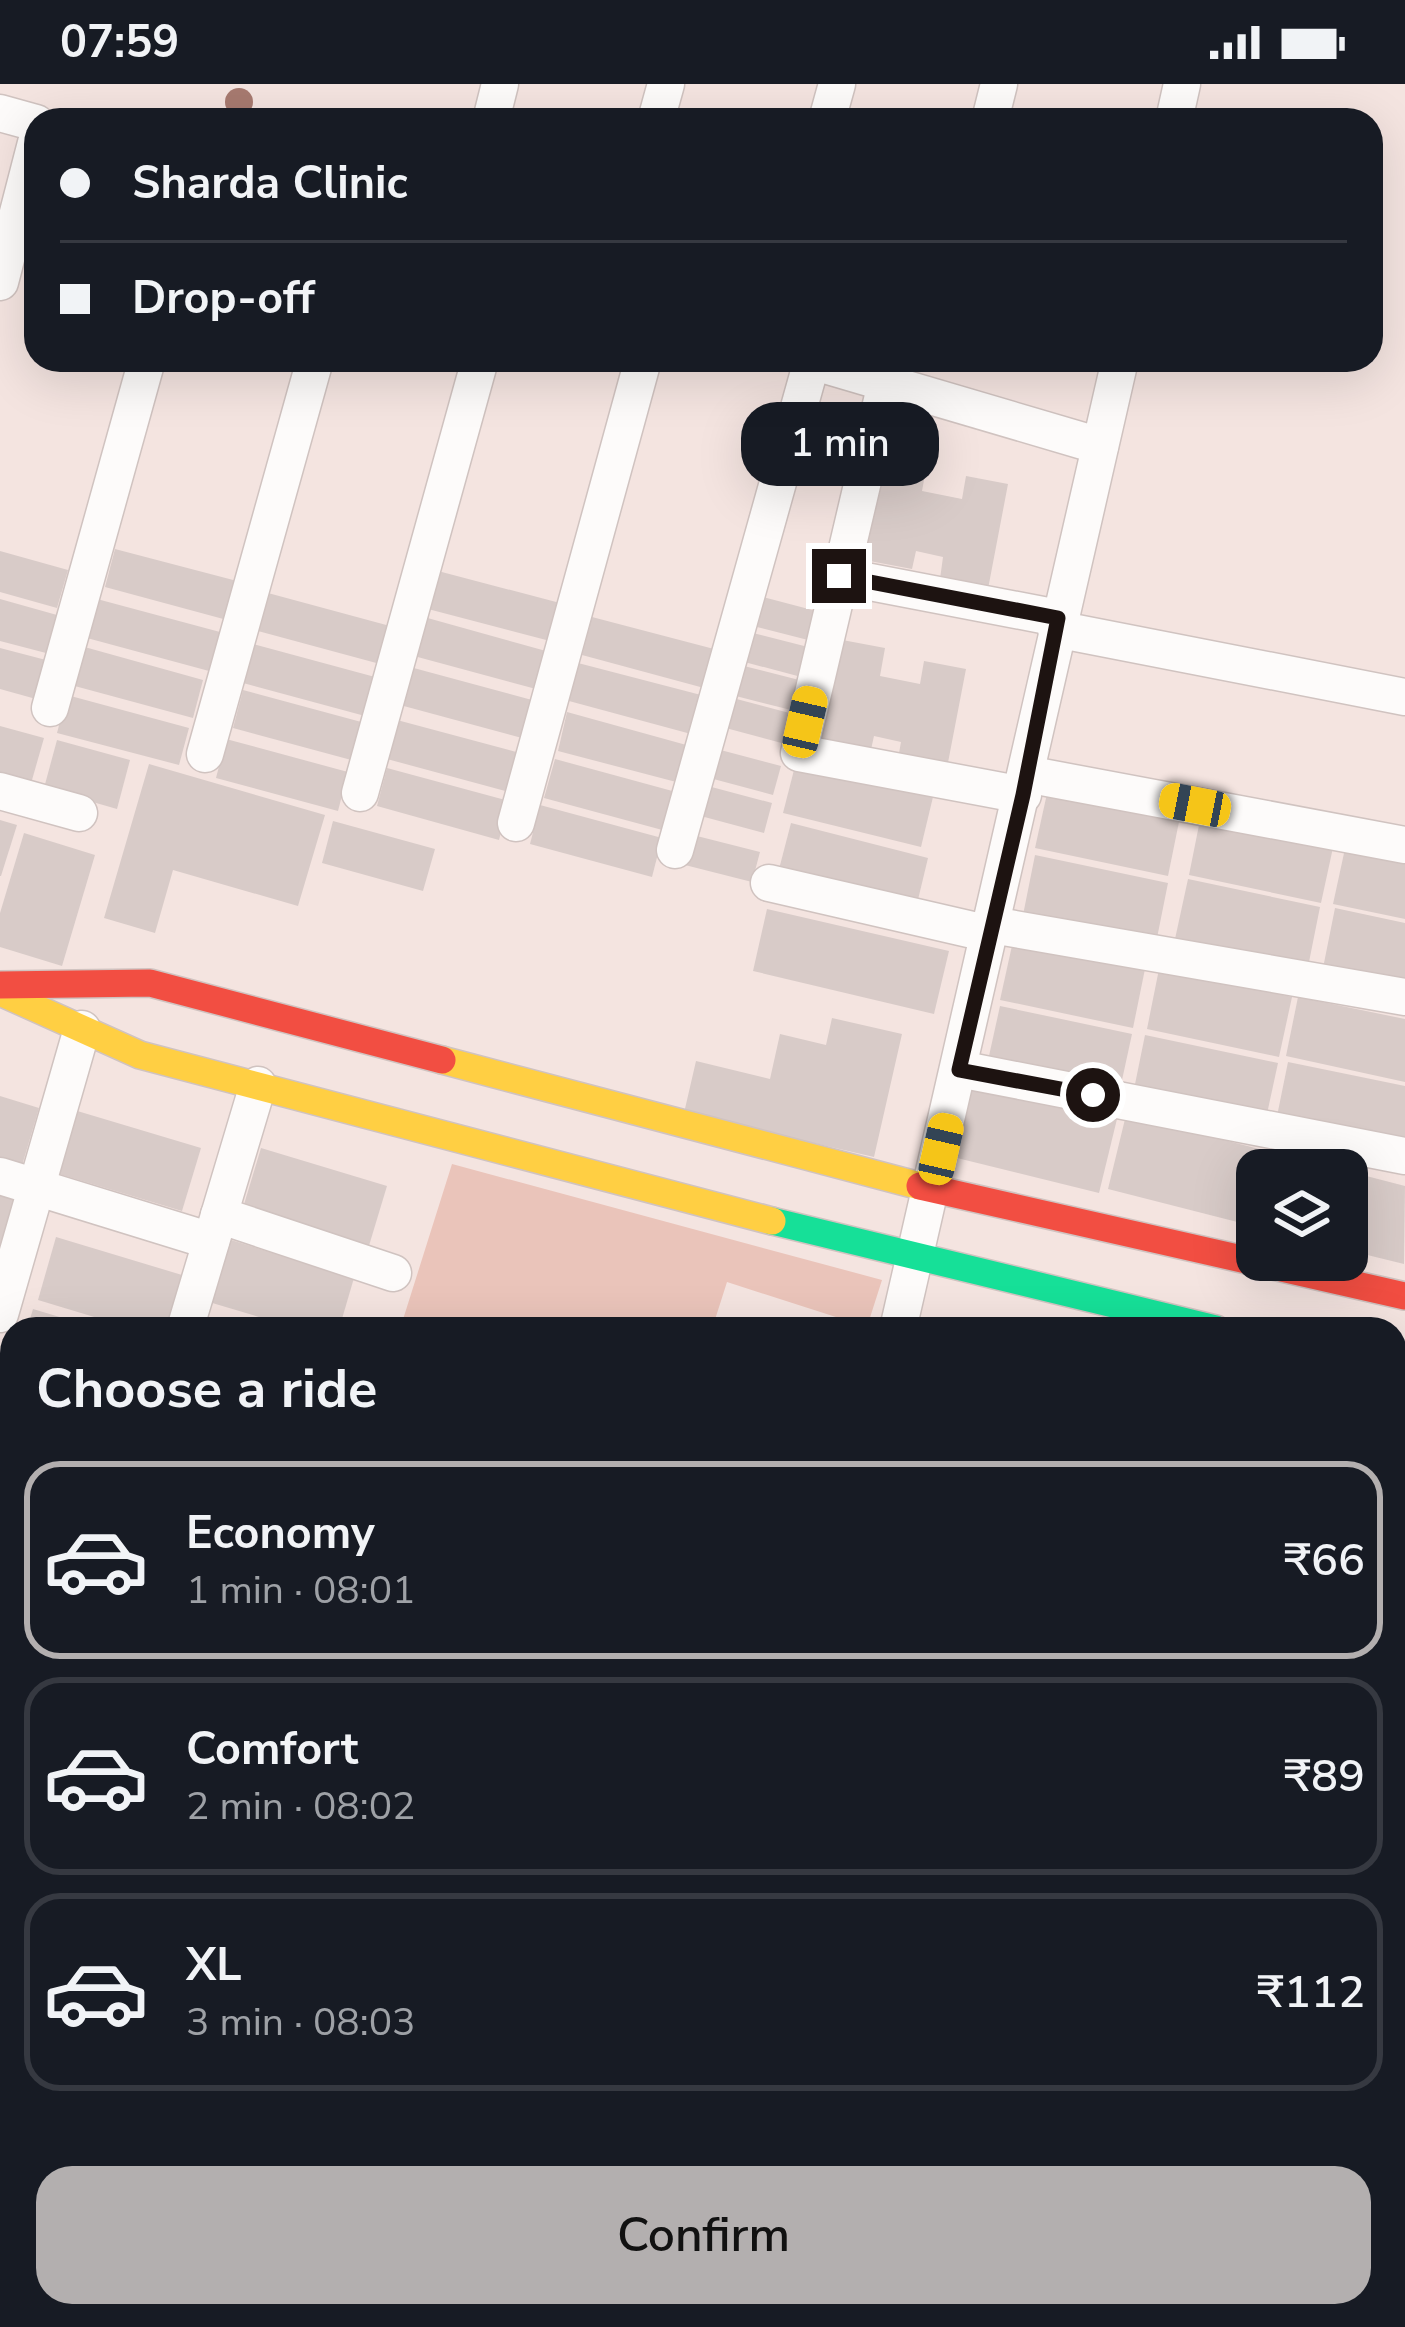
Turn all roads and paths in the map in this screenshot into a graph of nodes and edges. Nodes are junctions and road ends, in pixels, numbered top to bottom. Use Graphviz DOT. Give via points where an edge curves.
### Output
graph roads {
  1 [pos="24,189"];
  2 [pos="0,282"];
  3 [pos="143,372"];
  4 [pos="312,372"];
  5 [pos="477,372"];
  6 [pos="640,372"];
  7 [pos="807,372"];
  8 [pos="876,372"];
  9 [pos="1117,372"];
  10 [pos="912,378"];
  11 [pos="1100,446"];
  12 [pos="839,576"];
  13 [pos="1057,624"];
  14 [pos="1405,697"];
  15 [pos="50,708"];
  16 [pos="205,754"];
  17 [pos="1024,784"];
  18 [pos="0,791"];
  19 [pos="360,793"];
  20 [pos="79,813"];
  21 [pos="517,823"];
  22 [pos="1405,845"];
  23 [pos="675,850"];
  24 [pos="769,883"];
  25 [pos="991,930"];
  26 [pos="0,988"];
  27 [pos="1405,997"];
  28 [pos="82,1029"];
  29 [pos="959,1070"];
  30 [pos="258,1085"];
  31 [pos="1405,1156"];
  32 [pos="0,1176"];
  33 [pos="37,1188"];
  34 [pos="932,1189"];
  35 [pos="215,1228"];
  36 [pos="915,1259"];
  37 [pos="393,1273"];
  38 [pos="1405,1296"];
  39 [pos="1,1308"];
  40 [pos="189,1317"];
  41 [pos="901,1317"];
  42 [pos="1164,1317"];
  1 -- 2 [label="street"];
  3 -- 15 [label="street"];
  4 -- 16 [label="street"];
  5 -- 19 [label="street"];
  6 -- 21 [label="street"];
  7 -- 23 [label="street"];
  8 -- 10 [label="street"];
  9 -- 11 [label="street"];
  10 -- 11 [label="street"];
  10 -- 12 [label="street"];
  11 -- 13 [label="street"];
  12 -- 13 [label="street"];
  12 -- 17 [label="street" via="799,753"];
  13 -- 14 [label="street"];
  13 -- 17 [label="street"];
  17 -- 22 [label="street"];
  17 -- 25 [label="street"];
  18 -- 20 [label="street"];
  24 -- 25 [label="street"];
  25 -- 27 [label="street"];
  25 -- 29 [label="street"];
  26 -- 28 [label="street"];
  26 -- 34 [label="street" via="150,983"];
  28 -- 30 [label="street" via="140,1054"];
  28 -- 33 [label="street"];
  29 -- 31 [label="street"];
  29 -- 34 [label="street"];
  30 -- 35 [label="street"];
  30 -- 36 [label="street"];
  32 -- 33 [label="street"];
  33 -- 35 [label="street"];
  33 -- 39 [label="street"];
  34 -- 36 [label="street"];
  34 -- 38 [label="street"];
  35 -- 37 [label="street"];
  35 -- 40 [label="street"];
  36 -- 41 [label="street"];
  36 -- 42 [label="street"];
}
